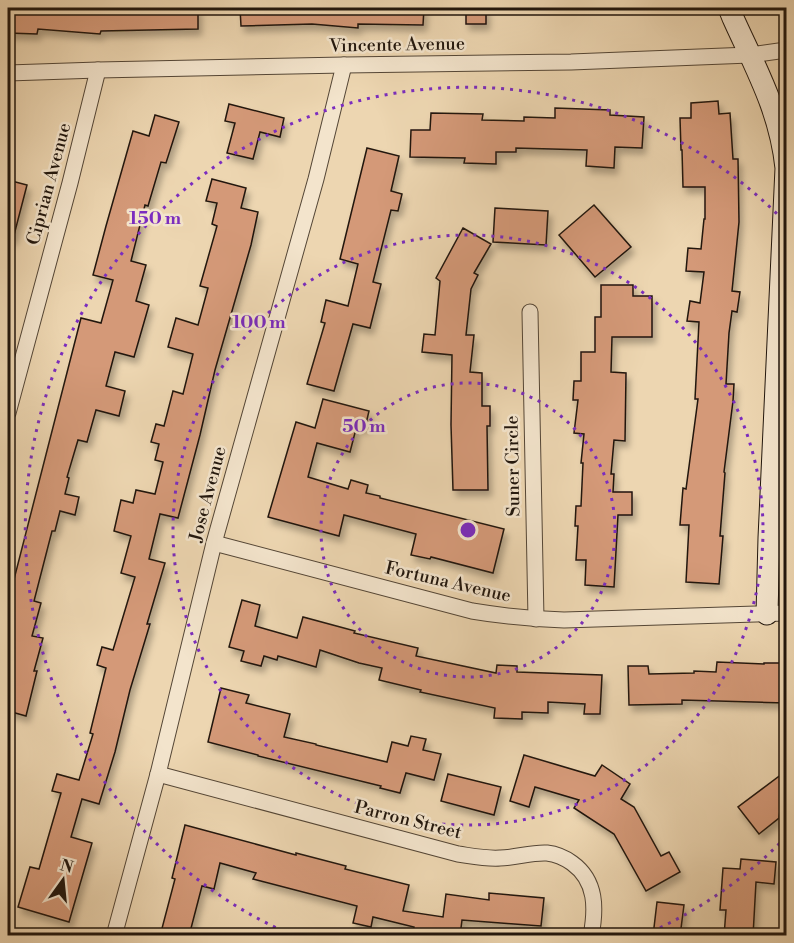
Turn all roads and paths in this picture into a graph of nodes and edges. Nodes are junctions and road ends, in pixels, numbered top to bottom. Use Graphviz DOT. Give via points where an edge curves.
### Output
graph roads {
  1 [pos="729,8"];
  2 [pos="786,50"];
  3 [pos="750,55"];
  4 [pos="344,65"];
  5 [pos="98,70"];
  6 [pos="8,73"];
  7 [pos="530,312"];
  8 [pos="8,413"];
  9 [pos="214,543"];
  10 [pos="777,614"];
  11 [pos="536,619"];
  12 [pos="158,774"];
  13 [pos="114,936"];
  14 [pos="591,936"];
  1 -- 3 [label="street"];
  2 -- 3 [label="street, Vincente Avenue"];
  3 -- 4 [label="street, Vincente Avenue"];
  3 -- 10 [label="street" via="778,122 786,168 769,538"];
  4 -- 5 [label="street, Vincente Avenue"];
  4 -- 9 [label="street, Jose Avenue"];
  5 -- 6 [label="street, Vincente Avenue"];
  5 -- 8 [label="street, Ciprian Avenue"];
  7 -- 11 [label="street, Suner Circle"];
  9 -- 11 [label="street, Fortuna Avenue" via="472,611"];
  9 -- 12 [label="street, Jose Avenue"];
  10 -- 11 [label="street, Fortuna Avenue"];
  12 -- 13 [label="street, Jose Avenue"];
  12 -- 14 [label="street, Parron Street" via="458,854 499,858 547,853 562,857 577,867 590,884 595,906"];
}
